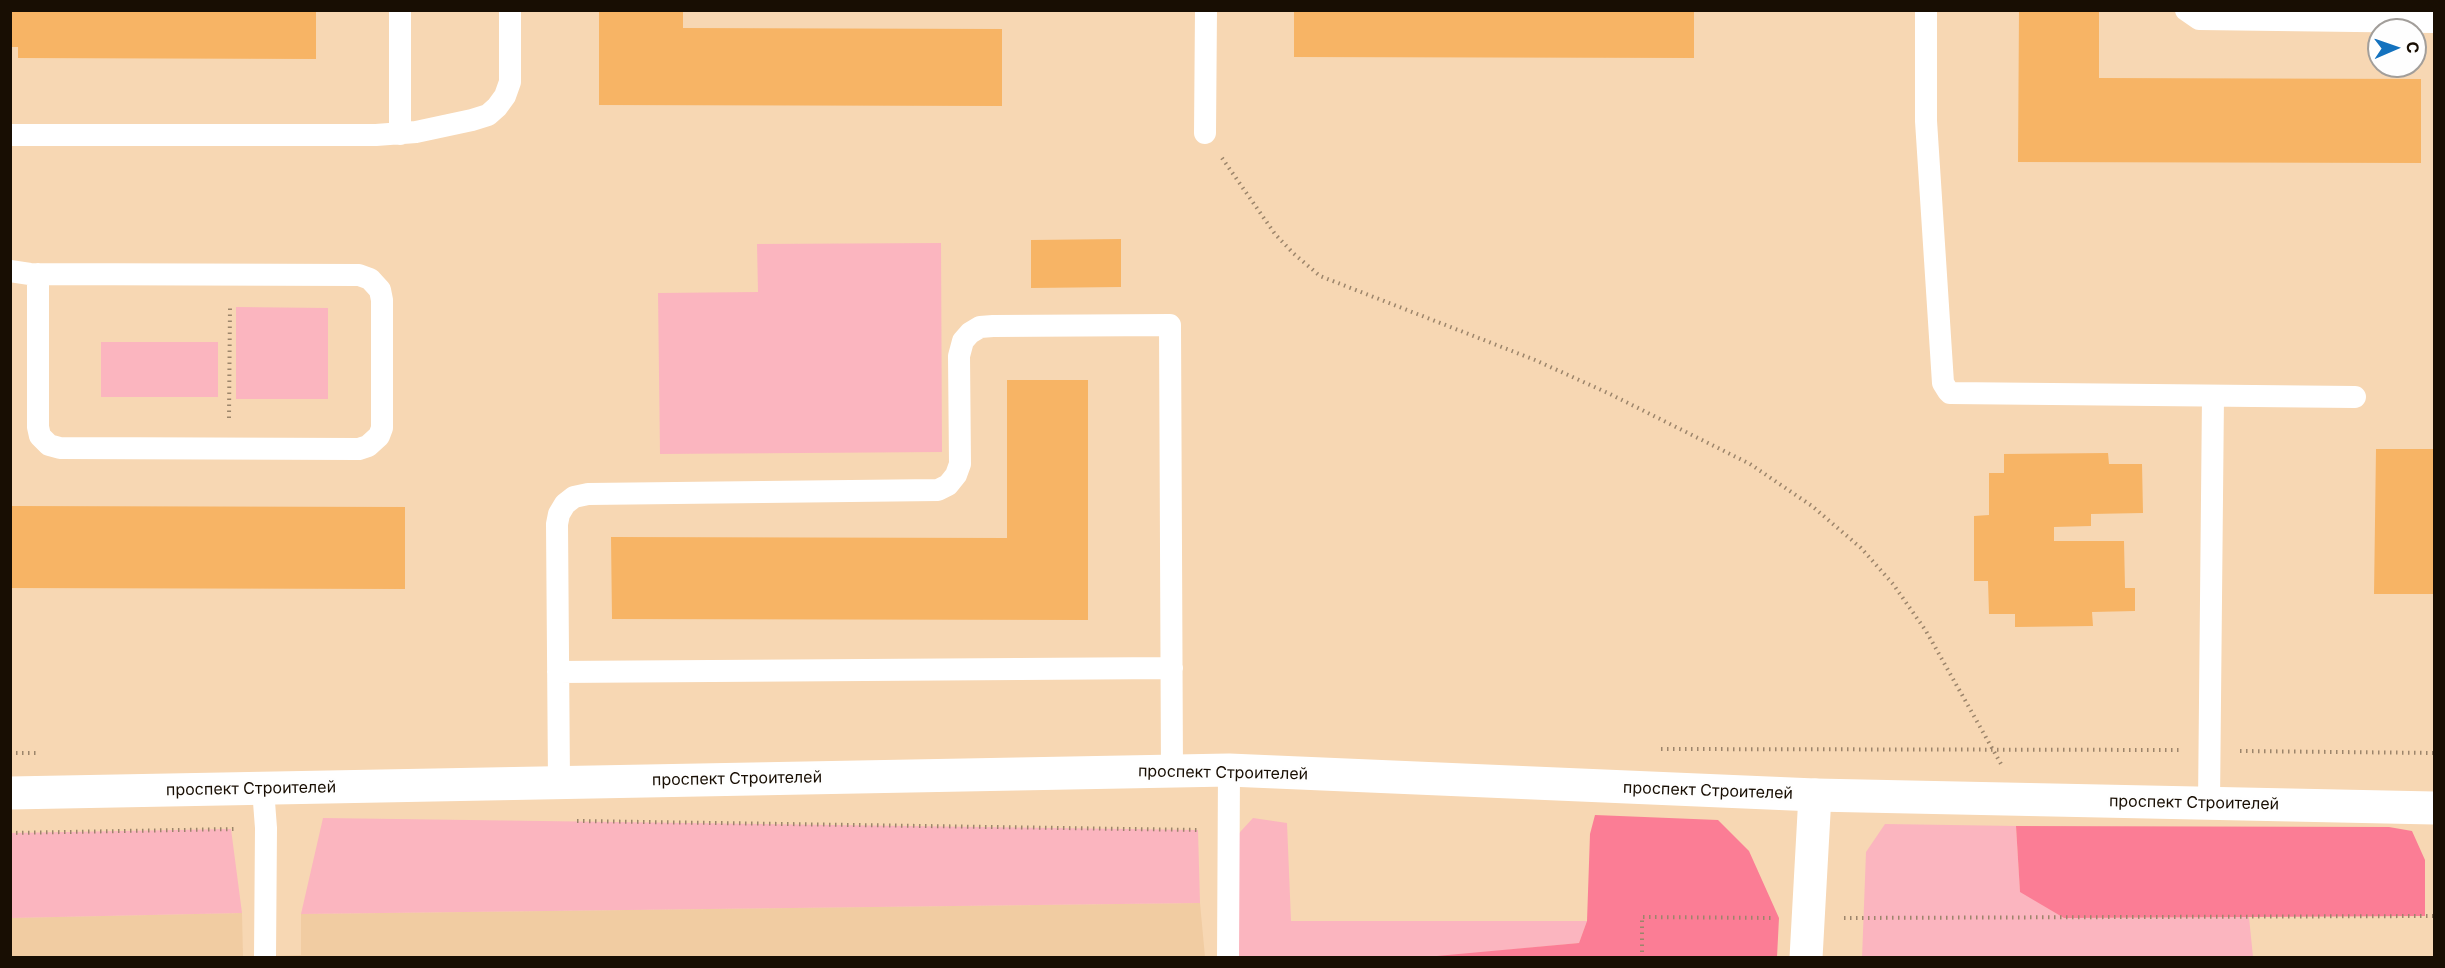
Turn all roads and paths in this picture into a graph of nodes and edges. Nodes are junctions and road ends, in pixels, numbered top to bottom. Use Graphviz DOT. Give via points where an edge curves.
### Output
graph roads {
  1 [pos="400,10"];
  2 [pos="510,10"];
  3 [pos="1206,10"];
  4 [pos="1926,10"];
  5 [pos="2186,10"];
  6 [pos="2434,21"];
  7 [pos="1205,133"];
  8 [pos="400,134"];
  9 [pos="10,135"];
  10 [pos="10,272"];
  11 [pos="38,274"];
  12 [pos="230,275"];
  13 [pos="2213,396"];
  14 [pos="2355,397"];
  15 [pos="229,448"];
  16 [pos="1172,668"];
  17 [pos="558,672"];
  18 [pos="1229,770"];
  19 [pos="1172,771"];
  20 [pos="559,783"];
  21 [pos="263,789"];
  22 [pos="10,794"];
  23 [pos="1815,795"];
  24 [pos="2021,800"];
  25 [pos="2209,804"];
  26 [pos="2434,808"];
  27 [pos="575,821"];
  28 [pos="266,828"];
  29 [pos="1229,829"];
  30 [pos="10,833"];
  31 [pos="2434,916"];
  32 [pos="1809,919"];
  33 [pos="266,956"];
  34 [pos="1228,957"];
  35 [pos="1642,957"];
  36 [pos="1806,957"];
  1 -- 8 [label="lane"];
  2 -- 8 [label="lane" via="510,82 497,107 472,120"];
  3 -- 7 [label="lane"];
  4 -- 13 [label="lane" via="1926,121 1945,388 1950,393"];
  5 -- 6 [label="lane" via="2199,19"];
  7 -- 24 [label="path" via="1275,234 1320,276 1524,355 1610,393 1750,464 1812,506 1861,548 1893,584 1926,631"];
  8 -- 9 [label="lane"];
  10 -- 11 [label="lane"];
  11 -- 12 [label="lane"];
  11 -- 15 [label="lane" via="38,427 49,446"];
  12 -- 15 [label="path"];
  12 -- 15 [label="lane" via="360,275 376,284 382,300 382,428 374,442 359,448"];
  13 -- 14 [label="lane"];
  13 -- 25 [label="lane"];
  16 -- 17 [label="lane"];
  16 -- 17 [label="lane" via="1170,325 1005,326 980,327 963,341 959,356 960,464 956,475 938,490 574,497 565,504 557,524"];
  16 -- 19 [label="lane"];
  17 -- 20 [label="lane"];
  18 -- 19 [label="street, проспект Строителей"];
  18 -- 23 [label="street, проспект Строителей"];
  18 -- 29 [label="lane"];
  19 -- 20 [label="street, проспект Строителей"];
  20 -- 21 [label="street, проспект Строителей"];
  21 -- 22 [label="street, проспект Строителей"];
  21 -- 28 [label="lane"];
  23 -- 24 [label="street, проспект Строителей"];
  23 -- 32 [label="street"];
  24 -- 25 [label="street, проспект Строителей"];
  25 -- 26 [label="street, проспект Строителей"];
  27 -- 29 [label="path"];
  28 -- 30 [label="path"];
  28 -- 33 [label="lane"];
  29 -- 34 [label="lane"];
  31 -- 32 [label="path"];
  32 -- 35 [label="path" via="1642,917"];
  32 -- 36 [label="street"];
}
